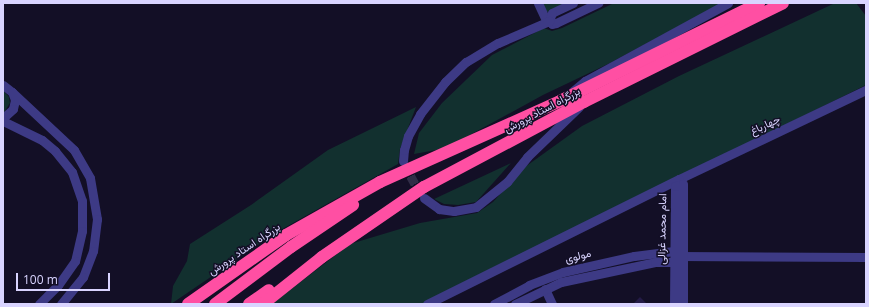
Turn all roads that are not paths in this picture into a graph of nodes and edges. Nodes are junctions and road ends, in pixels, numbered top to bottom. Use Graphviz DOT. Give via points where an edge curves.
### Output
graph roads {
  1 [pos="538,3"];
  2 [pos="573,3"];
  3 [pos="598,3"];
  4 [pos="728,3"];
  5 [pos="759,3"];
  6 [pos="783,3"];
  7 [pos="548,21"];
  8 [pos="3,85"];
  9 [pos="866,90"];
  10 [pos="12,92"];
  11 [pos="560,101"];
  12 [pos="584,102"];
  13 [pos="3,120"];
  14 [pos="403,161"];
  15 [pos="380,182"];
  16 [pos="679,182"];
  17 [pos="424,198"];
  18 [pos="676,256"];
  19 [pos="322,257"];
  20 [pos="866,257"];
  21 [pos="545,289"];
  22 [pos="38,304"];
  23 [pos="61,304"];
  24 [pos="188,304"];
  25 [pos="214,304"];
  26 [pos="249,304"];
  27 [pos="263,304"];
  28 [pos="427,304"];
  29 [pos="494,304"];
  30 [pos="515,304"];
  31 [pos="552,304"];
  32 [pos="674,304"];
  33 [pos="683,304"];
  1 -- 7 [label="lane"];
  2 -- 7 [label="lane" via="552,13"];
  3 -- 7 [label="lane" via="556,24"];
  4 -- 11 [label="lane" via="584,82"];
  5 -- 11 [label="highway, بزرگراه استاد پرورش"];
  6 -- 12 [label="highway, بزرگراه استاد پرورش"];
  7 -- 14 [label="lane" via="498,43 466,62 445,82 420,114 408,136"];
  8 -- 10 [label="lane"];
  9 -- 16 [label="lane, چهارباغ"];
  10 -- 13 [label="lane" via="15,100 13,109"];
  10 -- 23 [label="lane" via="74,150 90,178 97,219 93,251 83,277"];
  11 -- 15 [label="highway, بزرگراه استاد پرورش"];
  12 -- 17 [label="lane" via="527,157 507,182 476,207 454,211 439,209"];
  12 -- 19 [label="highway, بزرگراه استاد پرورش" via="424,187"];
  13 -- 22 [label="lane" via="42,140 55,151 72,172 82,201 82,231 75,261 58,285"];
  15 -- 24 [label="highway, بزرگراه استاد پرورش" via="286,236"];
  15 -- 25 [label="highway, بزرگراه استاد پرورش" via="350,208 291,247"];
  16 -- 18 [label="lane, امام محمد غزالی" via="683,184"];
  16 -- 28 [label="lane, چهارباغ"];
  18 -- 20 [label="lane"];
  18 -- 21 [label="lane, مولوی" via="562,282"];
  18 -- 29 [label="lane, مولوی" via="634,256 563,272 529,285"];
  18 -- 32 [label="lane, امام محمد غزالی"];
  18 -- 33 [label="lane, امام محمد غزالی"];
  19 -- 26 [label="highway, بزرگراه استاد پرورش"];
  19 -- 27 [label="highway, بزرگراه استاد پرورش"];
  21 -- 30 [label="lane, مولوی"];
  21 -- 31 [label="lane"];
}
